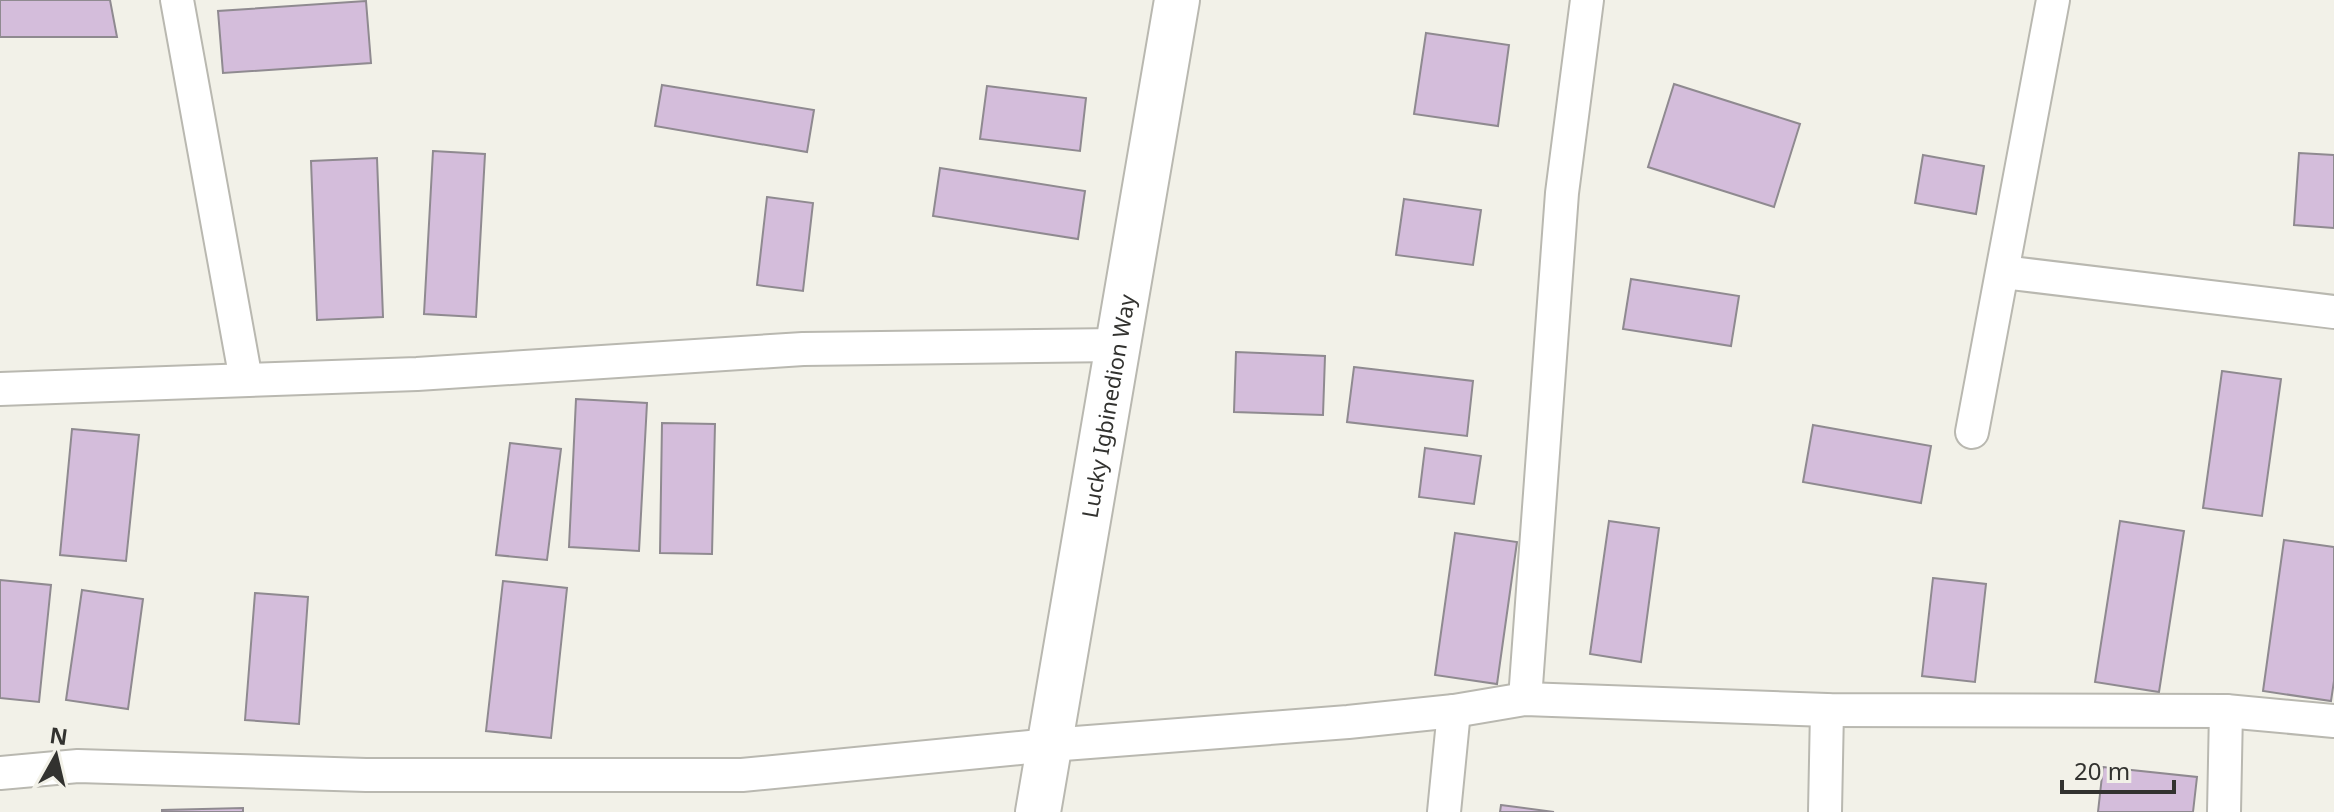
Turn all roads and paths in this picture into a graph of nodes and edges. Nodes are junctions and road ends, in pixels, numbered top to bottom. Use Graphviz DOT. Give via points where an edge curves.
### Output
graph roads {
  1 [pos="177,0"];
  2 [pos="1177,0"];
  3 [pos="1587,0"];
  4 [pos="2053,0"];
  5 [pos="2003,272"];
  6 [pos="2334,312"];
  7 [pos="1117,345"];
  8 [pos="246,380"];
  9 [pos="0,389"];
  10 [pos="1972,432"];
  11 [pos="1525,699"];
  12 [pos="1827,710"];
  13 [pos="1454,711"];
  14 [pos="2226,711"];
  15 [pos="2334,721"];
  16 [pos="1050,745"];
  17 [pos="0,773"];
  18 [pos="1038,812"];
  19 [pos="1444,812"];
  20 [pos="1825,812"];
  21 [pos="2224,812"];
  1 -- 8 [label="street"];
  2 -- 7 [label="street, Lucky Igbinedion Way"];
  3 -- 11 [label="street" via="1562,193"];
  4 -- 5 [label="street"];
  5 -- 6 [label="street"];
  5 -- 10 [label="street"];
  7 -- 8 [label="street" via="803,349"];
  7 -- 16 [label="street, Lucky Igbinedion Way"];
  8 -- 9 [label="street"];
  11 -- 12 [label="street"];
  11 -- 13 [label="street"];
  12 -- 14 [label="street"];
  12 -- 20 [label="street"];
  13 -- 16 [label="street"];
  13 -- 19 [label="street"];
  14 -- 15 [label="street"];
  14 -- 21 [label="street"];
  16 -- 17 [label="street" via="742,775 366,775 78,766"];
  16 -- 18 [label="street, Lucky Igbinedion Way"];
}
